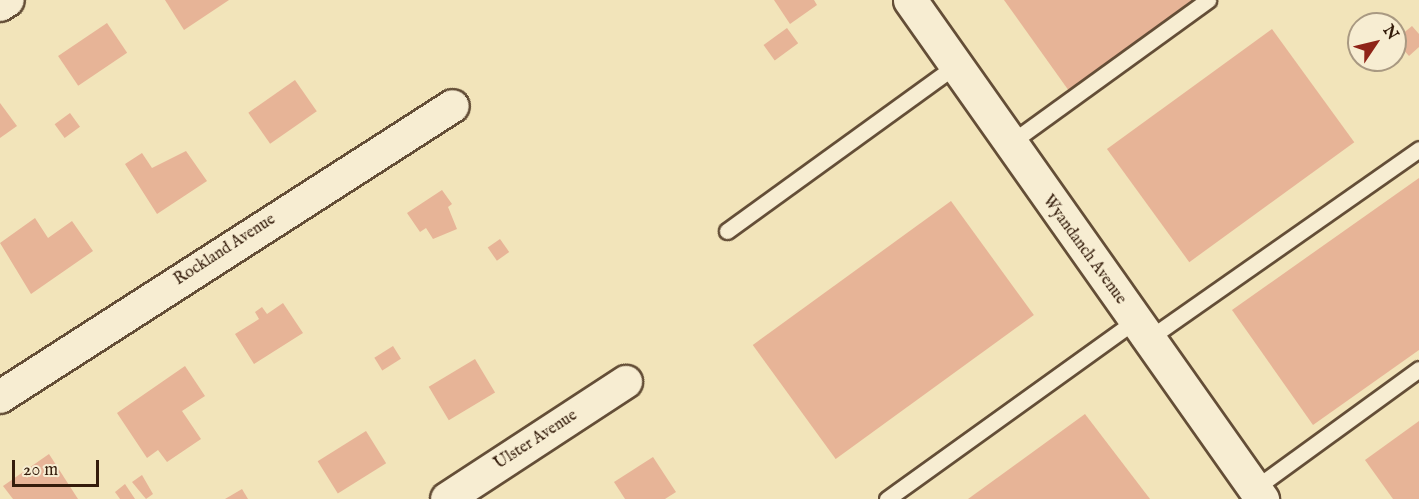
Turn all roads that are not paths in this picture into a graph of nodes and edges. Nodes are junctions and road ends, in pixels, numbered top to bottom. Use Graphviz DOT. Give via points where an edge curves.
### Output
graph roads {
  1 [pos="8,0"];
  2 [pos="910,0"];
  3 [pos="1208,0"];
  4 [pos="0,5"];
  5 [pos="955,66"];
  6 [pos="453,106"];
  7 [pos="1009,144"];
  8 [pos="1419,149"];
  9 [pos="727,231"];
  10 [pos="1142,330"];
  11 [pos="1419,369"];
  12 [pos="626,382"];
  13 [pos="0,397"];
  14 [pos="1258,494"];
  15 [pos="447,499"];
  16 [pos="886,499"];
  1 -- 4 [label="street"];
  2 -- 5 [label="street, Wyandanch Avenue"];
  3 -- 7 [label="lane"];
  5 -- 7 [label="street, Wyandanch Avenue"];
  5 -- 9 [label="lane"];
  6 -- 13 [label="street, Rockland Avenue"];
  7 -- 10 [label="street, Wyandanch Avenue"];
  8 -- 10 [label="lane"];
  10 -- 14 [label="street, Wyandanch Avenue"];
  10 -- 16 [label="lane"];
  11 -- 14 [label="lane"];
  12 -- 15 [label="street, Ulster Avenue"];
}
